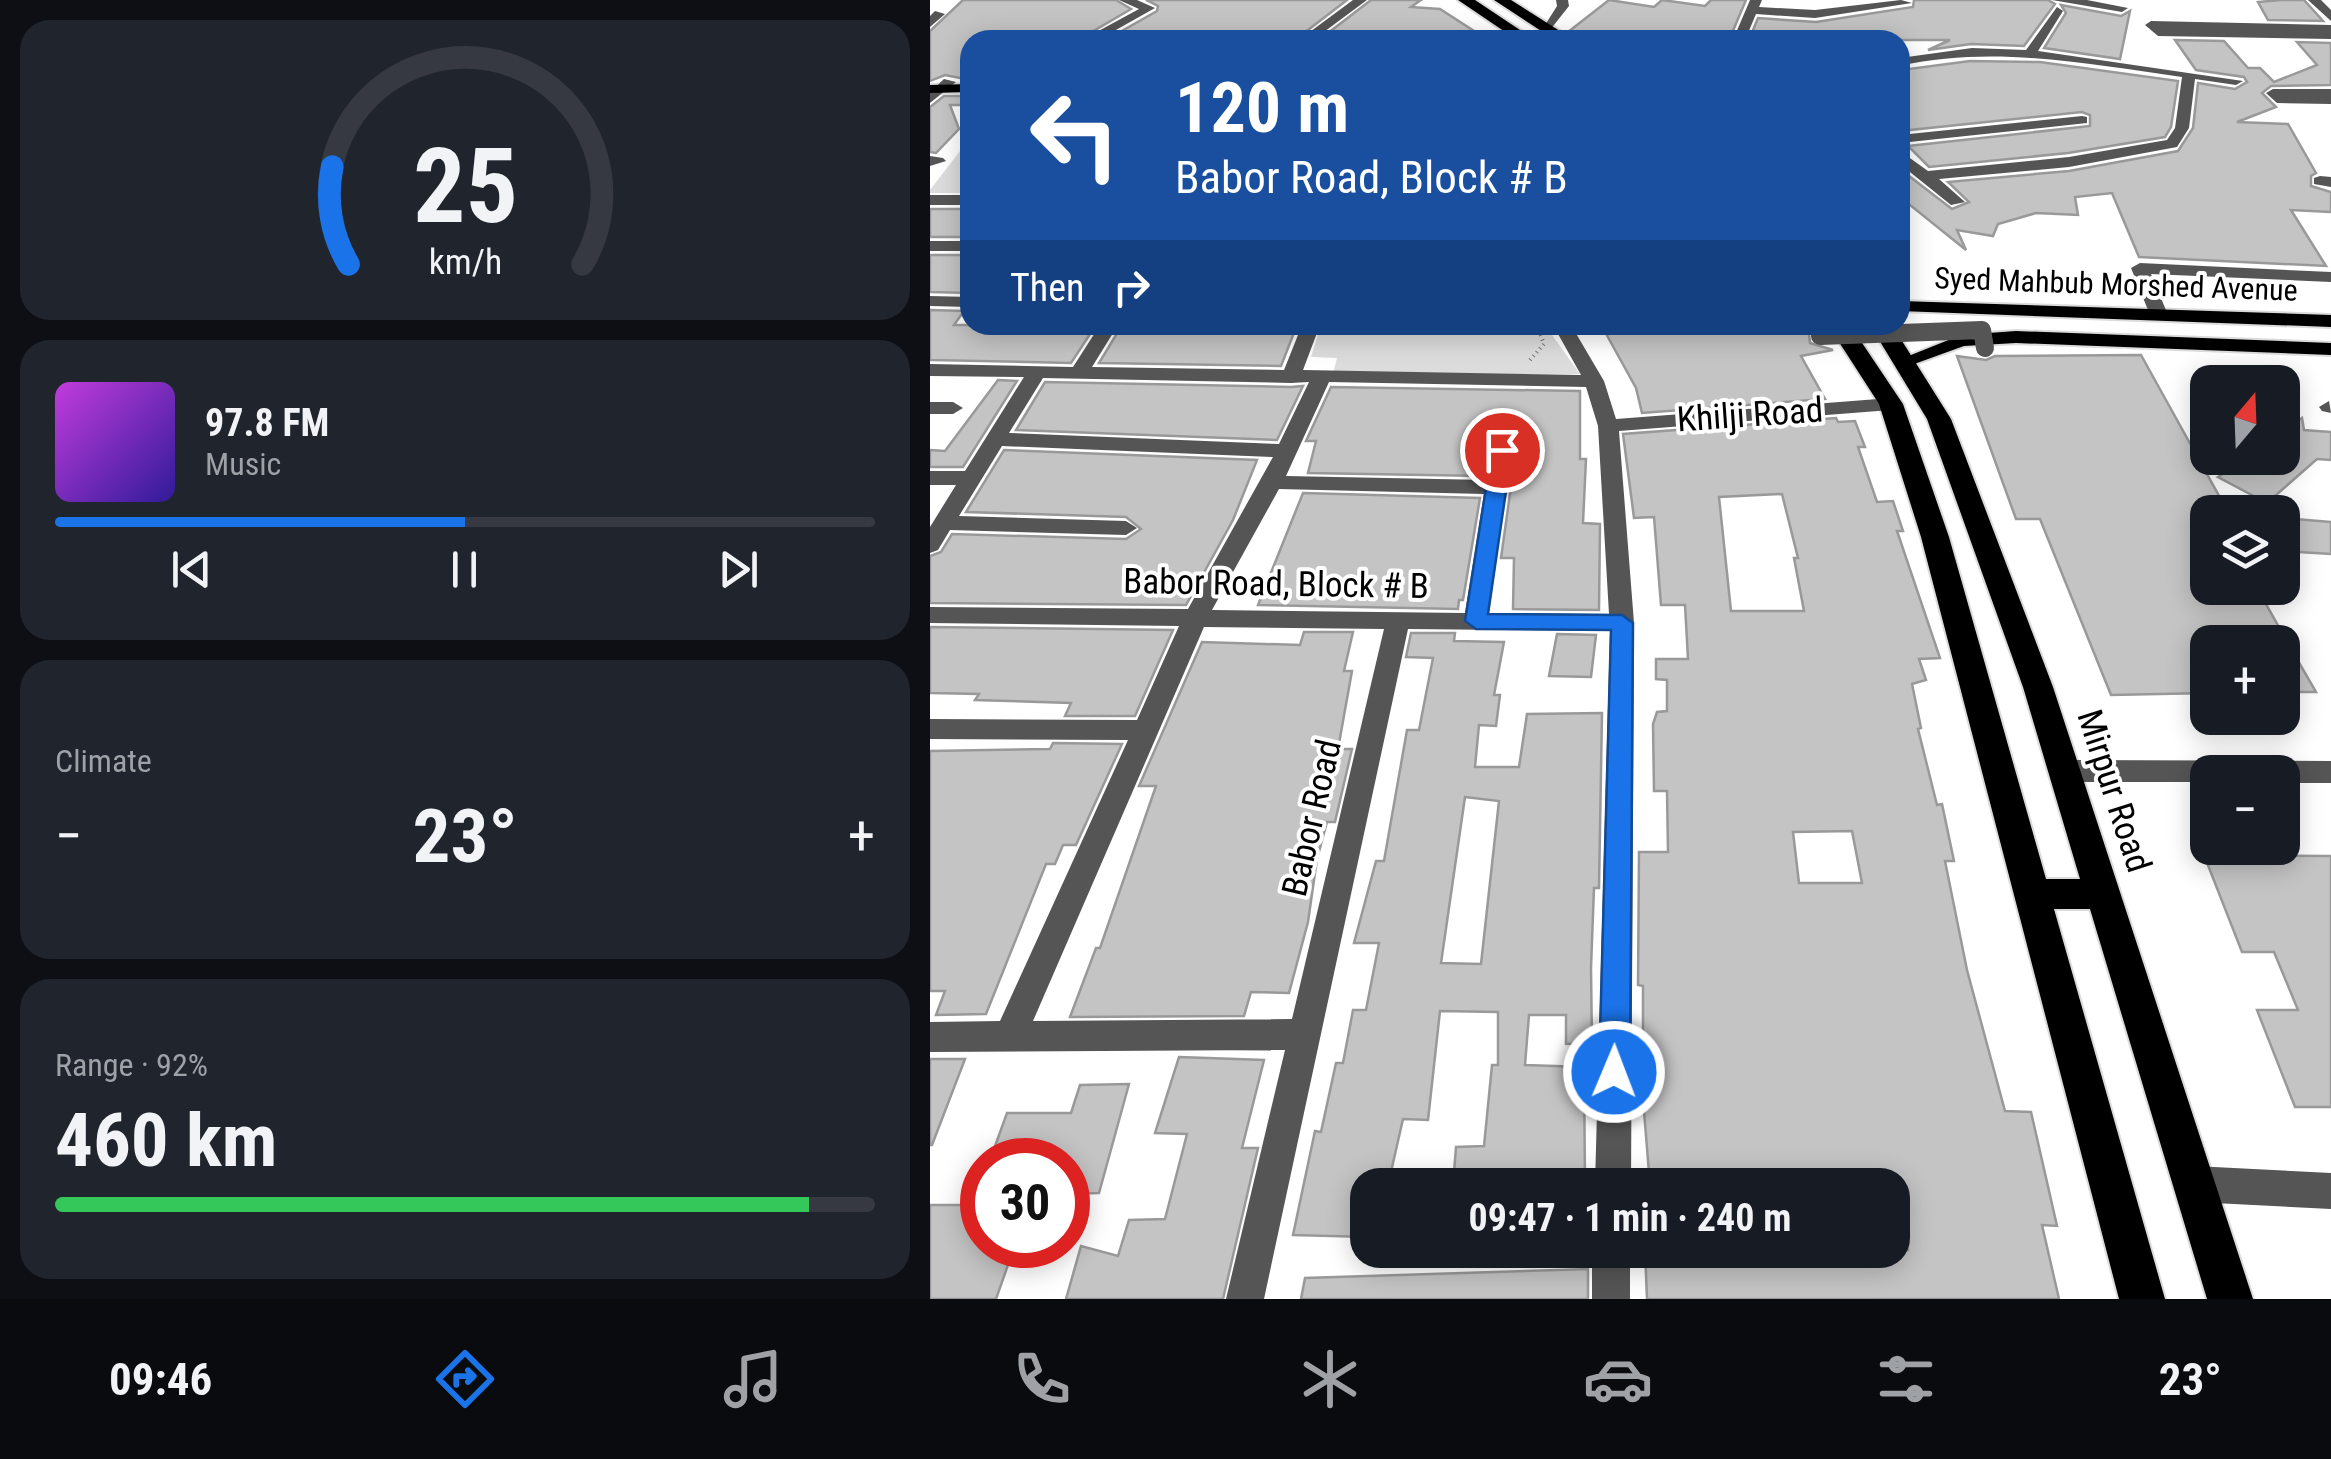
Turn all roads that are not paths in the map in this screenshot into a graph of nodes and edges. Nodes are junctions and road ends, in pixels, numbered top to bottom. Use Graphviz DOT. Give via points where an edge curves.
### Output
graph roads {
  1 [pos="1125,0"];
  2 [pos="1361,0"];
  3 [pos="1465,0"];
  4 [pos="1502,0"];
  5 [pos="1562,0"];
  6 [pos="2314,0"];
  7 [pos="1906,3"];
  8 [pos="1754,5"];
  9 [pos="2058,6"];
  10 [pos="2122,8"];
  11 [pos="2331,17"];
  12 [pos="1546,27"];
  13 [pos="1107,30"];
  14 [pos="1319,30"];
  15 [pos="1512,30"];
  16 [pos="1551,30"];
  17 [pos="1743,30"];
  18 [pos="2250,30"];
  19 [pos="2331,32"];
  20 [pos="2028,57"];
  21 [pos="1910,59"];
  22 [pos="2189,76"];
  23 [pos="2236,80"];
  24 [pos="2082,120"];
  25 [pos="1910,138"];
  26 [pos="1910,163"];
  27 [pos="1927,176"];
  28 [pos="930,200"];
  29 [pos="960,200"];
  30 [pos="1956,202"];
  31 [pos="930,246"];
  32 [pos="960,246"];
  33 [pos="2331,277"];
  34 [pos="930,302"];
  35 [pos="960,302"];
  36 [pos="1910,306"];
  37 [pos="2044,310"];
  38 [pos="2160,314"];
  39 [pos="2331,320"];
  40 [pos="1910,330"];
  41 [pos="1102,335"];
  42 [pos="1307,335"];
  43 [pos="1568,335"];
  44 [pos="1833,335"];
  45 [pos="1888,335"];
  46 [pos="2055,338"];
  47 [pos="1985,348"];
  48 [pos="2331,349"];
  49 [pos="1906,361"];
  50 [pos="930,370"];
  51 [pos="1037,372"];
  52 [pos="1079,372"];
  53 [pos="1291,377"];
  54 [pos="1321,378"];
  55 [pos="1594,380"];
  56 [pos="1891,404"];
  57 [pos="930,408"];
  58 [pos="952,408"];
  59 [pos="1608,426"];
  60 [pos="995,439"];
  61 [pos="1502,450"];
  62 [pos="1285,452"];
  63 [pos="930,478"];
  64 [pos="972,478"];
  65 [pos="1272,482"];
  66 [pos="1496,487"];
  67 [pos="944,523"];
  68 [pos="1126,528"];
  69 [pos="930,545"];
  70 [pos="930,615"];
  71 [pos="1195,618"];
  72 [pos="1398,620"];
  73 [pos="1476,621"];
  74 [pos="1622,623"];
  75 [pos="930,729"];
  76 [pos="1147,730"];
  77 [pos="2067,771"];
  78 [pos="2331,772"];
  79 [pos="2031,894"];
  80 [pos="2106,894"];
  81 [pos="1304,1034"];
  82 [pos="1010,1036"];
  83 [pos="930,1037"];
  84 [pos="1612,1168"];
  85 [pos="2194,1184"];
  86 [pos="2331,1191"];
  87 [pos="1611,1268"];
  88 [pos="1244,1299"];
  89 [pos="1610,1299"];
  90 [pos="2142,1299"];
  91 [pos="2230,1299"];
  1 -- 13 [label="street" via="1149,8"];
  2 -- 14 [label="street"];
  3 -- 15 [label="highway"];
  4 -- 12 [label="highway"];
  5 -- 12 [label="street"];
  6 -- 11 [label="street"];
  7 -- 8 [label="street" via="1815,14"];
  8 -- 17 [label="street"];
  9 -- 10 [label="street"];
  9 -- 20 [label="street"];
  12 -- 16 [label="highway"];
  18 -- 18 [label="street" via="2158,32 2151,24"];
  18 -- 19 [label="street"];
  20 -- 21 [label="street" via="1930,53"];
  20 -- 22 [label="street"];
  22 -- 23 [label="street"];
  22 -- 27 [label="street" via="2182,128 2172,144"];
  24 -- 25 [label="street"];
  26 -- 27 [label="street"];
  27 -- 30 [label="street"];
  28 -- 29 [label="street"];
  31 -- 32 [label="street"];
  33 -- 38 [label="street" via="2140,268"];
  34 -- 35 [label="street"];
  36 -- 37 [label="main road, Syed Mahbub Morshed Avenue"];
  37 -- 38 [label="main road, Syed Mahbub Morshed Avenue"];
  37 -- 46 [label="main road"];
  38 -- 39 [label="main road, Syed Mahbub Morshed Avenue"];
  40 -- 47 [label="street, bridge" via="1982,330"];
  41 -- 52 [label="street"];
  42 -- 53 [label="street"];
  43 -- 55 [label="street"];
  44 -- 56 [label="highway"];
  45 -- 49 [label="highway, Mirpur Road"];
  46 -- 48 [label="main road, Syed Mahbub Morshed Avenue"];
  46 -- 49 [label="main road, Syed Mahbub Morshed Avenue" via="1961,341"];
  49 -- 77 [label="highway, Mirpur Road" via="1939,419"];
  50 -- 51 [label="street"];
  51 -- 52 [label="street"];
  51 -- 60 [label="street"];
  52 -- 53 [label="street"];
  53 -- 54 [label="street"];
  54 -- 55 [label="street"];
  54 -- 62 [label="street"];
  55 -- 59 [label="street"];
  56 -- 59 [label="street, Khilji Road"];
  56 -- 79 [label="highway"];
  57 -- 58 [label="street"];
  59 -- 74 [label="street"];
  60 -- 62 [label="street"];
  60 -- 64 [label="street"];
  61 -- 66 [label="street"];
  62 -- 65 [label="street"];
  63 -- 64 [label="street"];
  64 -- 67 [label="street"];
  65 -- 66 [label="street"];
  65 -- 71 [label="street"];
  66 -- 73 [label="street"];
  67 -- 68 [label="street"];
  67 -- 69 [label="street"];
  70 -- 71 [label="street, Babor Road, Block # B"];
  71 -- 72 [label="street, Babor Road, Block # B"];
  71 -- 76 [label="street"];
  72 -- 73 [label="street, Babor Road, Block # B"];
  72 -- 81 [label="street, Babor Road"];
  73 -- 74 [label="street, Babor Road, Block # B"];
  74 -- 84 [label="street"];
  75 -- 76 [label="street"];
  76 -- 82 [label="street"];
  77 -- 78 [label="street"];
  77 -- 80 [label="highway, Mirpur Road"];
  79 -- 80 [label="highway"];
  79 -- 90 [label="highway"];
  80 -- 85 [label="highway, Mirpur Road"];
  81 -- 82 [label="street"];
  81 -- 88 [label="street, Babor Road"];
  82 -- 83 [label="street"];
  85 -- 86 [label="street"];
  85 -- 91 [label="highway, Mirpur Road"];
  87 -- 89 [label="street"];
}
